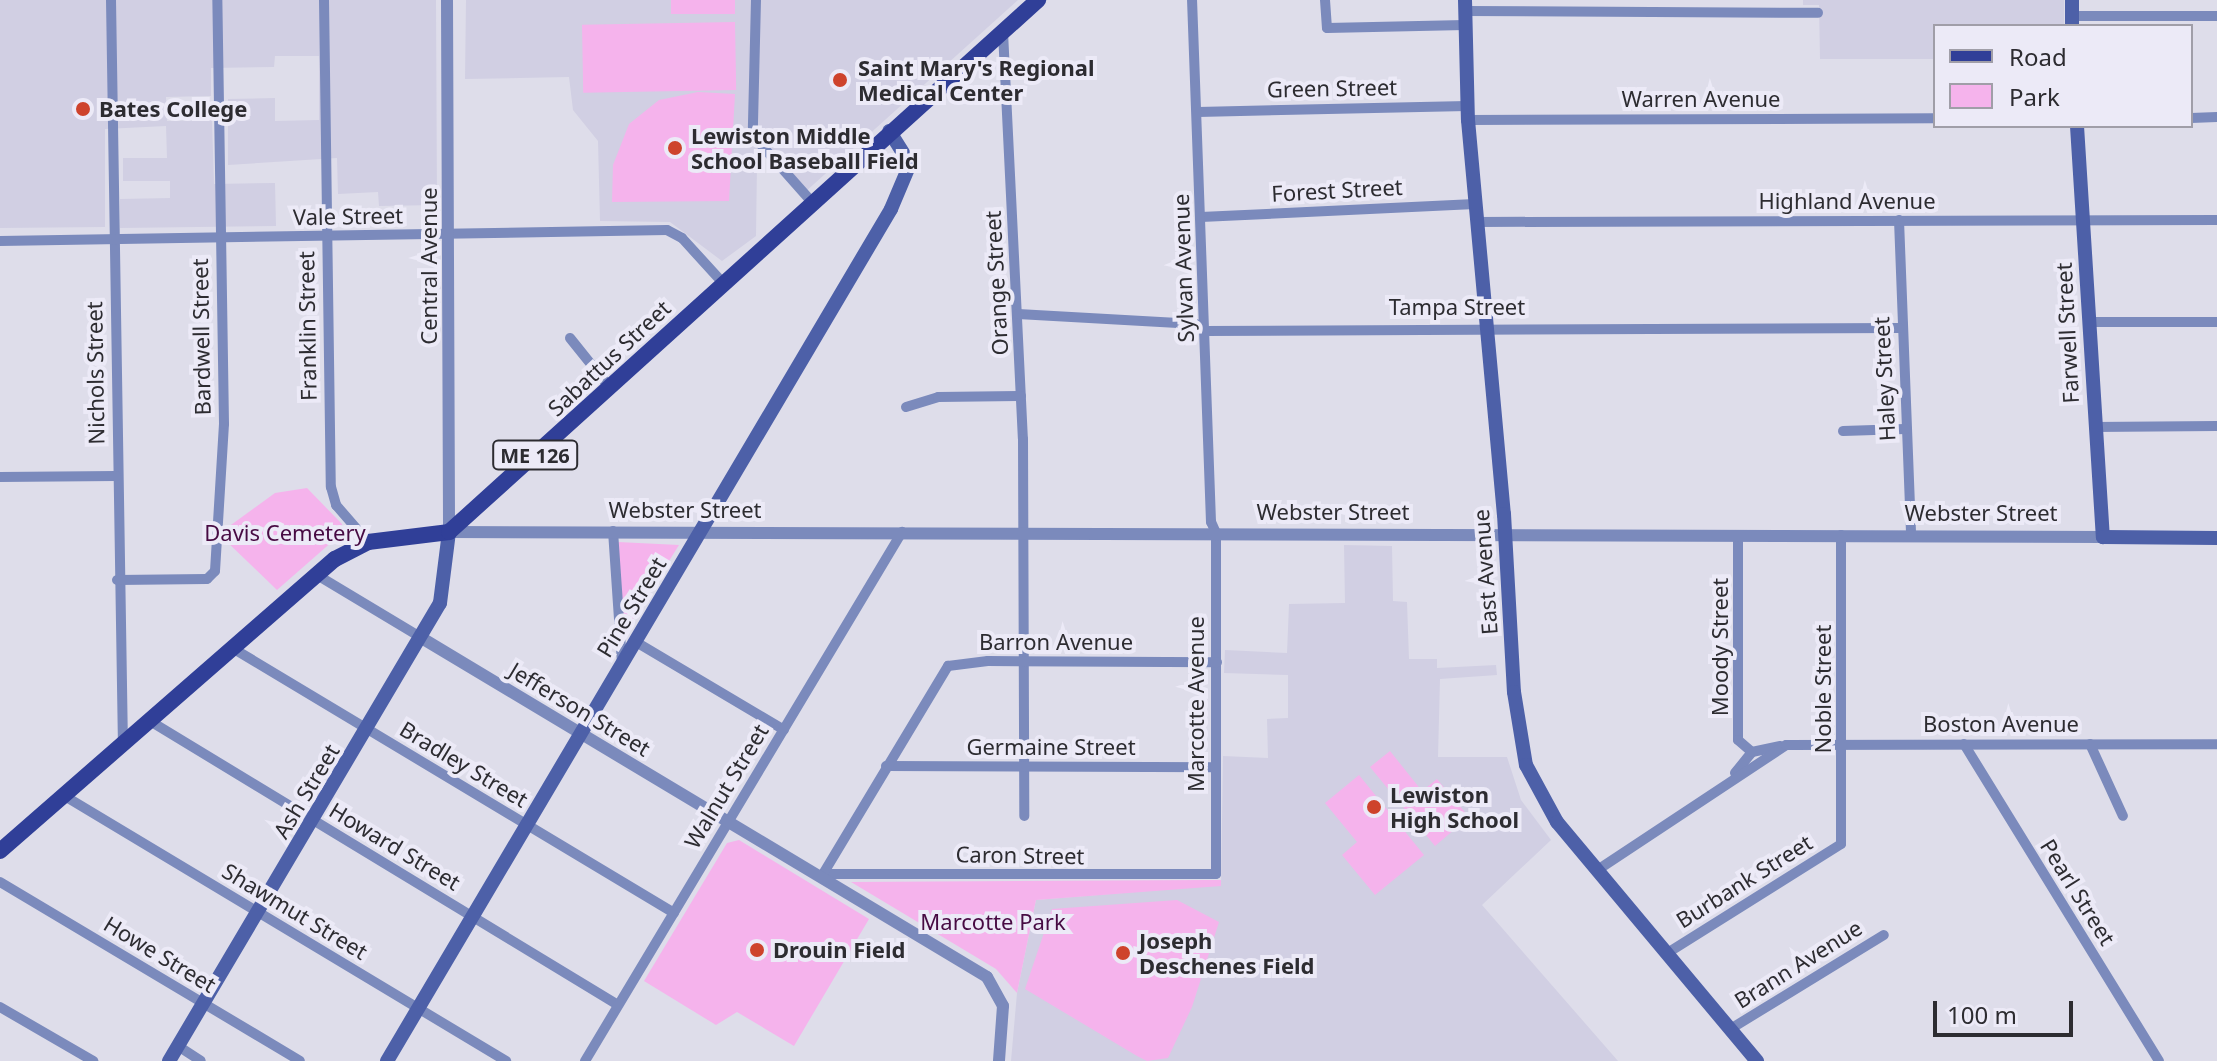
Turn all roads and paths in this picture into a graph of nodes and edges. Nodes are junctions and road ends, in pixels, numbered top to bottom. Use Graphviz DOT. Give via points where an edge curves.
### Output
graph roads {
  1 [pos="111,0"];
  2 [pos="217,0"];
  3 [pos="324,0"];
  4 [pos="447,0"];
  5 [pos="756,0"];
  6 [pos="1038,0"];
  7 [pos="1192,0"];
  8 [pos="1325,0"];
  9 [pos="2072,0"];
  10 [pos="1792,6"];
  11 [pos="1465,12"];
  12 [pos="1818,13"];
  13 [pos="2217,16"];
  14 [pos="2072,21"];
  15 [pos="1003,32"];
  16 [pos="1198,112"];
  17 [pos="1467,113"];
  18 [pos="2217,117"];
  19 [pos="1933,118"];
  20 [pos="2193,118"];
  21 [pos="2077,128"];
  22 [pos="889,131"];
  23 [pos="812,202"];
  24 [pos="1475,204"];
  25 [pos="1201,217"];
  26 [pos="1899,220"];
  27 [pos="2083,220"];
  28 [pos="2217,220"];
  29 [pos="1477,222"];
  30 [pos="449,235"];
  31 [pos="219,237"];
  32 [pos="325,237"];
  33 [pos="114,238"];
  34 [pos="0,241"];
  35 [pos="722,282"];
  36 [pos="1018,314"];
  37 [pos="2088,322"];
  38 [pos="2217,322"];
  39 [pos="1486,327"];
  40 [pos="1899,328"];
  41 [pos="1204,331"];
  42 [pos="570,338"];
  43 [pos="610,388"];
  44 [pos="1021,396"];
  45 [pos="906,407"];
  46 [pos="2217,426"];
  47 [pos="2094,427"];
  48 [pos="1905,429"];
  49 [pos="1843,431"];
  50 [pos="116,476"];
  51 [pos="0,477"];
  52 [pos="613,531"];
  53 [pos="449,532"];
  54 [pos="701,532"];
  55 [pos="902,532"];
  56 [pos="1024,533"];
  57 [pos="1216,533"];
  58 [pos="1505,535"];
  59 [pos="1738,535"];
  60 [pos="1841,535"];
  61 [pos="1911,535"];
  62 [pos="2103,537"];
  63 [pos="2217,538"];
  64 [pos="368,542"];
  65 [pos="317,575"];
  66 [pos="117,580"];
  67 [pos="420,637"];
  68 [pos="636,642"];
  69 [pos="234,649"];
  70 [pos="1024,662"];
  71 [pos="1217,662"];
  72 [pos="622,665"];
  73 [pos="150,721"];
  74 [pos="368,729"];
  75 [pos="784,730"];
  76 [pos="582,734"];
  77 [pos="1842,743"];
  78 [pos="1964,744"];
  79 [pos="2090,744"];
  80 [pos="2217,744"];
  81 [pos="123,745"];
  82 [pos="1786,745"];
  83 [pos="1752,752"];
  84 [pos="886,766"];
  85 [pos="1024,767"];
  86 [pos="1216,767"];
  87 [pos="1731,778"];
  88 [pos="63,795"];
  89 [pos="1024,816"];
  90 [pos="2123,816"];
  91 [pos="314,820"];
  92 [pos="727,822"];
  93 [pos="527,825"];
  94 [pos="1841,844"];
  95 [pos="1,848"];
  96 [pos="1599,869"];
  97 [pos="823,874"];
  98 [pos="1216,874"];
  99 [pos="0,882"];
  100 [pos="259,912"];
  101 [pos="674,913"];
  102 [pos="472,916"];
  103 [pos="1884,935"];
  104 [pos="1669,952"];
  105 [pos="204,1003"];
  106 [pos="618,1005"];
  107 [pos="0,1007"];
  108 [pos="418,1008"];
  109 [pos="1732,1028"];
  110 [pos="178,1046"];
  111 [pos="93,1061"];
  112 [pos="169,1061"];
  113 [pos="201,1061"];
  114 [pos="300,1061"];
  115 [pos="387,1061"];
  116 [pos="506,1061"];
  117 [pos="585,1061"];
  118 [pos="999,1061"];
  119 [pos="1757,1061"];
  120 [pos="2159,1061"];
  1 -- 33 [label="street, Nichols Street"];
  2 -- 31 [label="street, Bardwell Street"];
  3 -- 32 [label="street, Franklin Street"];
  4 -- 30 [label="street, Central Avenue"];
  5 -- 23 [label="street" via="756,139"];
  6 -- 15 [label="main road, Sabattus Street / ME 126"];
  7 -- 16 [label="street, Sylvan Avenue"];
  8 -- 11 [label="street" via="1327,28"];
  9 -- 14 [label="main road"];
  10 -- 11 [label="street"];
  10 -- 12 [label="street"];
  11 -- 17 [label="main road, East Avenue"];
  13 -- 14 [label="street"];
  15 -- 22 [label="main road, Sabattus Street / ME 126"];
  15 -- 36 [label="street, Orange Street"];
  16 -- 17 [label="street, Green Street"];
  16 -- 25 [label="street, Sylvan Avenue"];
  17 -- 19 [label="street, Warren Avenue"];
  17 -- 24 [label="main road, East Avenue"];
  18 -- 20 [label="street"];
  21 -- 27 [label="main road, Farwell Street"];
  22 -- 23 [label="main road, Sabattus Street / ME 126"];
  22 -- 54 [label="main road, Pine Street" via="908,155 906,178"];
  23 -- 35 [label="main road, Sabattus Street / ME 126"];
  24 -- 25 [label="street, Forest Street"];
  24 -- 29 [label="main road, East Avenue"];
  25 -- 41 [label="street, Sylvan Avenue"];
  26 -- 27 [label="street, Highland Avenue"];
  26 -- 29 [label="street, Highland Avenue"];
  26 -- 40 [label="street, Haley Street"];
  27 -- 28 [label="street, Highland Avenue"];
  27 -- 37 [label="main road, Farwell Street"];
  29 -- 39 [label="main road, East Avenue"];
  30 -- 32 [label="street, Vale Street"];
  30 -- 35 [label="street, Vale Street" via="667,230 682,238"];
  30 -- 53 [label="street, Central Avenue"];
  31 -- 32 [label="street, Vale Street"];
  31 -- 33 [label="street, Vale Street"];
  31 -- 66 [label="street, Bardwell Street" via="224,424 215,571 207,579"];
  32 -- 64 [label="street, Franklin Street" via="332,495"];
  33 -- 34 [label="street, Vale Street"];
  33 -- 50 [label="street, Nichols Street"];
  35 -- 43 [label="main road, Sabattus Street / ME 126"];
  36 -- 41 [label="street, Tampa Street" via="1196,324"];
  36 -- 44 [label="street, Orange Street"];
  37 -- 38 [label="street"];
  37 -- 47 [label="main road, Farwell Street"];
  39 -- 40 [label="street, Tampa Street"];
  39 -- 41 [label="street, Tampa Street"];
  39 -- 58 [label="main road, East Avenue"];
  40 -- 48 [label="street, Haley Street"];
  41 -- 57 [label="street, Sylvan Avenue" via="1211,522"];
  42 -- 43 [label="street"];
  43 -- 53 [label="main road, Sabattus Street / ME 126"];
  44 -- 45 [label="street" via="938,397"];
  44 -- 56 [label="street, Orange Street"];
  46 -- 47 [label="street"];
  47 -- 62 [label="main road, Farwell Street"];
  48 -- 49 [label="street"];
  48 -- 61 [label="street, Haley Street"];
  50 -- 51 [label="street"];
  50 -- 66 [label="street, Nichols Street"];
  52 -- 53 [label="street, Webster Street"];
  52 -- 54 [label="street, Webster Street"];
  52 -- 72 [label="street"];
  53 -- 64 [label="main road"];
  53 -- 67 [label="main road, Ash Street" via="443,596"];
  54 -- 55 [label="street, Webster Street"];
  54 -- 68 [label="main road, Pine Street"];
  55 -- 56 [label="street, Webster Street"];
  55 -- 75 [label="street, Walnut Street"];
  56 -- 57 [label="street, Webster Street"];
  56 -- 70 [label="street, Orange Street"];
  57 -- 58 [label="street, Webster Street"];
  57 -- 71 [label="street, Marcotte Avenue"];
  58 -- 59 [label="street, Webster Street"];
  58 -- 96 [label="main road, East Avenue" via="1514,692 1526,765 1539,796"];
  59 -- 60 [label="street, Webster Street"];
  59 -- 83 [label="street, Moody Street" via="1738,740"];
  60 -- 61 [label="street, Webster Street"];
  60 -- 77 [label="street, Noble Street"];
  61 -- 62 [label="street, Webster Street"];
  62 -- 63 [label="main road, Webster Street"];
  64 -- 65 [label="main road"];
  65 -- 67 [label="street, Jefferson Street"];
  65 -- 69 [label="main road"];
  66 -- 81 [label="street, Nichols Street"];
  67 -- 74 [label="main road, Ash Street"];
  67 -- 76 [label="street, Jefferson Street"];
  68 -- 72 [label="main road, Pine Street"];
  68 -- 75 [label="street"];
  69 -- 73 [label="main road"];
  69 -- 74 [label="street, Bradley Street"];
  70 -- 71 [label="street, Barron Avenue"];
  70 -- 84 [label="street, Barron Avenue" via="948,666"];
  70 -- 85 [label="street, Orange Street"];
  71 -- 86 [label="street, Marcotte Avenue"];
  72 -- 76 [label="main road, Pine Street"];
  73 -- 81 [label="main road"];
  73 -- 91 [label="street, Howard Street"];
  74 -- 91 [label="main road, Ash Street"];
  74 -- 93 [label="street, Bradley Street"];
  75 -- 92 [label="street, Walnut Street"];
  76 -- 92 [label="street, Jefferson Street"];
  76 -- 93 [label="main road, Pine Street"];
  77 -- 78 [label="street, Boston Avenue"];
  77 -- 82 [label="street, Boston Avenue"];
  77 -- 94 [label="street, Noble Street"];
  78 -- 79 [label="street, Boston Avenue"];
  78 -- 120 [label="street, Pearl Street"];
  79 -- 80 [label="street, Boston Avenue"];
  79 -- 90 [label="street"];
  81 -- 88 [label="main road"];
  82 -- 83 [label="street, Boston Avenue"];
  82 -- 87 [label="street, Boston Avenue"];
  83 -- 87 [label="street, Boston Avenue"];
  84 -- 85 [label="street, Germaine Street"];
  84 -- 97 [label="street, Barron Avenue"];
  85 -- 86 [label="street, Germaine Street"];
  85 -- 89 [label="street, Orange Street"];
  86 -- 98 [label="street, Marcotte Avenue"];
  87 -- 96 [label="street, Boston Avenue"];
  88 -- 95 [label="main road"];
  88 -- 100 [label="street, Shawmut Street"];
  91 -- 100 [label="main road, Ash Street"];
  91 -- 102 [label="street, Howard Street"];
  92 -- 97 [label="street, Jefferson Street"];
  92 -- 101 [label="street, Walnut Street"];
  93 -- 101 [label="street, Bradley Street"];
  93 -- 102 [label="main road, Pine Street"];
  94 -- 104 [label="street, Burbank Street"];
  96 -- 104 [label="main road, East Avenue"];
  97 -- 98 [label="street, Caron Street"];
  97 -- 118 [label="street, Jefferson Street" via="987,977 1003,1006"];
  99 -- 105 [label="street, Howe Street"];
  100 -- 105 [label="main road, Ash Street"];
  100 -- 108 [label="street, Shawmut Street"];
  101 -- 106 [label="street, Walnut Street"];
  102 -- 106 [label="street, Howard Street"];
  102 -- 108 [label="main road, Pine Street"];
  103 -- 109 [label="street, Brann Avenue"];
  104 -- 109 [label="main road, East Avenue"];
  105 -- 110 [label="main road, Ash Street"];
  105 -- 114 [label="street, Howe Street"];
  106 -- 117 [label="street, Walnut Street"];
  107 -- 111 [label="street"];
  108 -- 115 [label="main road, Pine Street"];
  108 -- 116 [label="street, Shawmut Street"];
  109 -- 119 [label="main road, East Avenue"];
  110 -- 112 [label="main road, Ash Street"];
  110 -- 113 [label="street"];
}
